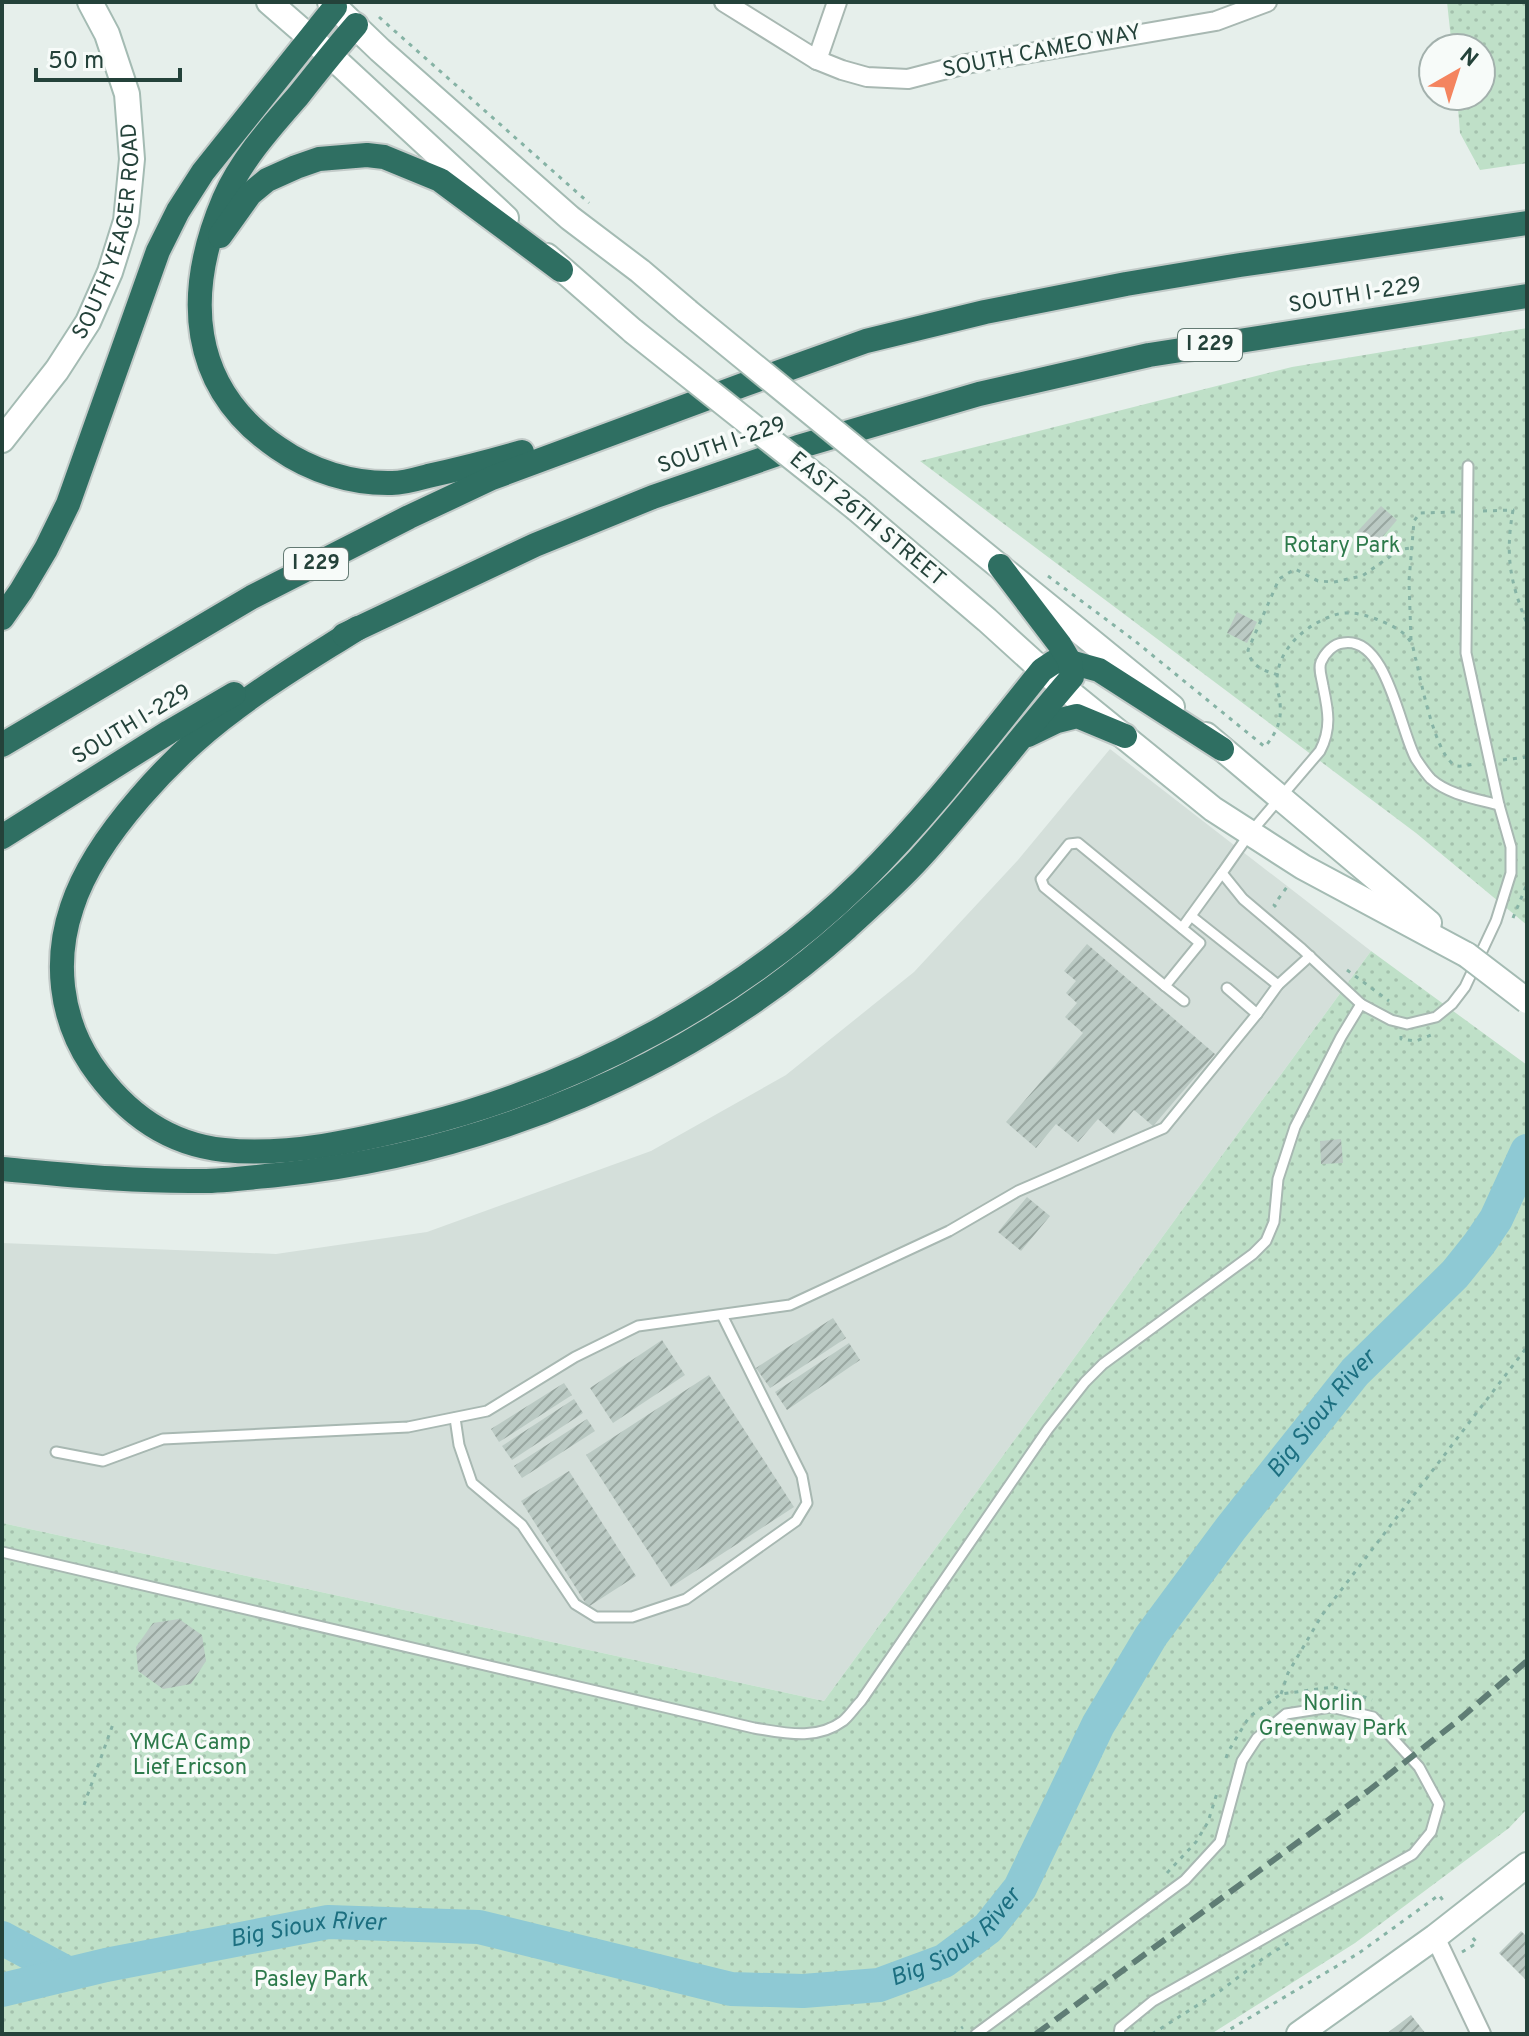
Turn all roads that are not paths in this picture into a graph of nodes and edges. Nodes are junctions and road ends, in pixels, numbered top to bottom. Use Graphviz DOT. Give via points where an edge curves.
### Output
graph roads {
  1 [pos="90,2"];
  2 [pos="269,2"];
  3 [pos="724,2"];
  4 [pos="837,2"];
  5 [pos="1267,2"];
  6 [pos="332,4"];
  7 [pos="363,18"];
  8 [pos="310,38"];
  9 [pos="330,55"];
  10 [pos="817,60"];
  11 [pos="1527,223"];
  12 [pos="203,270"];
  13 [pos="561,270"];
  14 [pos="1527,296"];
  15 [pos="649,420"];
  16 [pos="2,440"];
  17 [pos="1468,466"];
  18 [pos="1000,566"];
  19 [pos="2,618"];
  20 [pos="358,628"];
  21 [pos="1070,662"];
  22 [pos="1042,670"];
  23 [pos="1063,688"];
  24 [pos="1125,736"];
  25 [pos="2,745"];
  26 [pos="1222,749"];
  27 [pos="1012,750"];
  28 [pos="1279,797"];
  29 [pos="1499,805"];
  30 [pos="1250,833"];
  31 [pos="2,837"];
  32 [pos="1222,873"];
  33 [pos="1191,916"];
  34 [pos="1182,928"];
  35 [pos="1467,955"];
  36 [pos="1310,956"];
  37 [pos="1278,985"];
  38 [pos="1165,986"];
  39 [pos="1227,988"];
  40 [pos="1184,1001"];
  41 [pos="1527,1001"];
  42 [pos="1361,1004"];
  43 [pos="1257,1014"];
  44 [pos="2,1169"];
  45 [pos="722,1315"];
  46 [pos="455,1418"];
  47 [pos="56,1452"];
  48 [pos="2,1552"];
  49 [pos="1527,1865"];
  50 [pos="1435,1937"];
  51 [pos="976,2034"];
  52 [pos="1119,2034"];
  53 [pos="1299,2034"];
  54 [pos="1481,2034"];
  1 -- 16 [label="main road, SOUTH YEAGER ROAD" via="127,94 132,159 126,221 88,322"];
  2 -- 8 [label="main road, EAST 26TH STREET"];
  3 -- 10 [label="street, SOUTH CAMEO WAY"];
  4 -- 10 [label="street"];
  5 -- 10 [label="street, SOUTH CAMEO WAY" via="1216,21 966,64 908,79 867,77"];
  6 -- 7 [label="main road, EAST 26TH STREET"];
  6 -- 8 [label="highway"];
  7 -- 9 [label="highway"];
  7 -- 18 [label="main road, EAST 26TH STREET, bridge" via="380,50 570,218"];
  8 -- 9 [label="main road, EAST 26TH STREET"];
  8 -- 19 [label="highway" via="178,211 158,251 68,504"];
  9 -- 12 [label="highway" via="236,174"];
  9 -- 13 [label="main road, EAST 26TH STREET"];
  11 -- 15 [label="highway, I 229" via="1126,284 985,312 866,341"];
  12 -- 13 [label="highway" via="233,216 267,180 319,159 367,155 440,180"];
  12 -- 15 [label="highway" via="199,295 204,346 225,397 265,440 319,470 395,483"];
  13 -- 22 [label="main road, EAST 26TH STREET, bridge" via="857,509"];
  14 -- 20 [label="highway, SOUTH I-229 / I 229" via="1149,355 979,394 653,497"];
  15 -- 25 [label="highway, I 229" via="492,478 409,517 252,597"];
  17 -- 29 [label="lane" via="1466,653"];
  18 -- 21 [label="highway"];
  18 -- 26 [label="main road, EAST 26TH STREET"];
  20 -- 22 [label="highway" via="232,710 175,761 107,841 72,907 63,993 81,1048 112,1093 152,1127 194,1145 287,1150 459,1116 573,1073 676,1020 778,953 860,883 933,805"];
  20 -- 31 [label="highway, SOUTH I-229 / I 229" via="169,732"];
  21 -- 22 [label="highway" via="1054,662"];
  21 -- 23 [label="highway" via="1072,677"];
  21 -- 26 [label="highway" via="1099,670"];
  22 -- 23 [label="main road, EAST 26TH STREET"];
  23 -- 24 [label="main road, EAST 26TH STREET"];
  23 -- 27 [label="highway"];
  24 -- 27 [label="highway" via="1077,716 1039,729"];
  24 -- 30 [label="main road, EAST 26TH STREET"];
  26 -- 28 [label="main road, EAST 26TH STREET"];
  27 -- 44 [label="highway" via="917,861 805,964 707,1031 551,1108 432,1148 313,1171 204,1181"];
  28 -- 29 [label="lane" via="1327,737 1319,666 1341,643 1359,643 1382,669 1416,759 1432,780 1461,796"];
  28 -- 30 [label="lane"];
  28 -- 35 [label="main road, EAST 26TH STREET"];
  29 -- 42 [label="lane" via="1511,847 1511,873 1496,921 1465,987 1436,1017 1423,1021 1391,1020"];
  30 -- 32 [label="lane"];
  30 -- 35 [label="main road, EAST 26TH STREET"];
  32 -- 33 [label="lane"];
  32 -- 36 [label="lane" via="1243,899"];
  33 -- 34 [label="lane"];
  33 -- 37 [label="lane"];
  34 -- 38 [label="lane" via="1200,943"];
  34 -- 38 [label="lane" via="1078,843 1069,844 1041,879 1044,887"];
  35 -- 41 [label="main road, EAST 26TH STREET, bridge"];
  36 -- 37 [label="lane"];
  36 -- 42 [label="lane"];
  37 -- 43 [label="lane"];
  38 -- 40 [label="lane"];
  39 -- 43 [label="lane"];
  42 -- 48 [label="lane" via="1295,1127 1266,1241 1085,1382 861,1701 844,1720 821,1733 754,1728"];
  43 -- 45 [label="lane" via="1164,1128 1018,1191 949,1231 790,1305"];
  45 -- 46 [label="lane" via="638,1326 487,1411"];
  45 -- 46 [label="lane" via="802,1476 807,1503 796,1521 686,1599 632,1617 596,1617 575,1604 522,1525 472,1483"];
  46 -- 47 [label="lane" via="408,1427 163,1439 103,1461"];
  49 -- 50 [label="main road"];
  50 -- 53 [label="main road"];
  50 -- 54 [label="street"];
  51 -- 52 [label="lane" via="1185,1880 1220,1842 1242,1761 1257,1738 1286,1714 1331,1707 1373,1717 1419,1767 1439,1804 1431,1832 1413,1854 1153,2001"];
}
